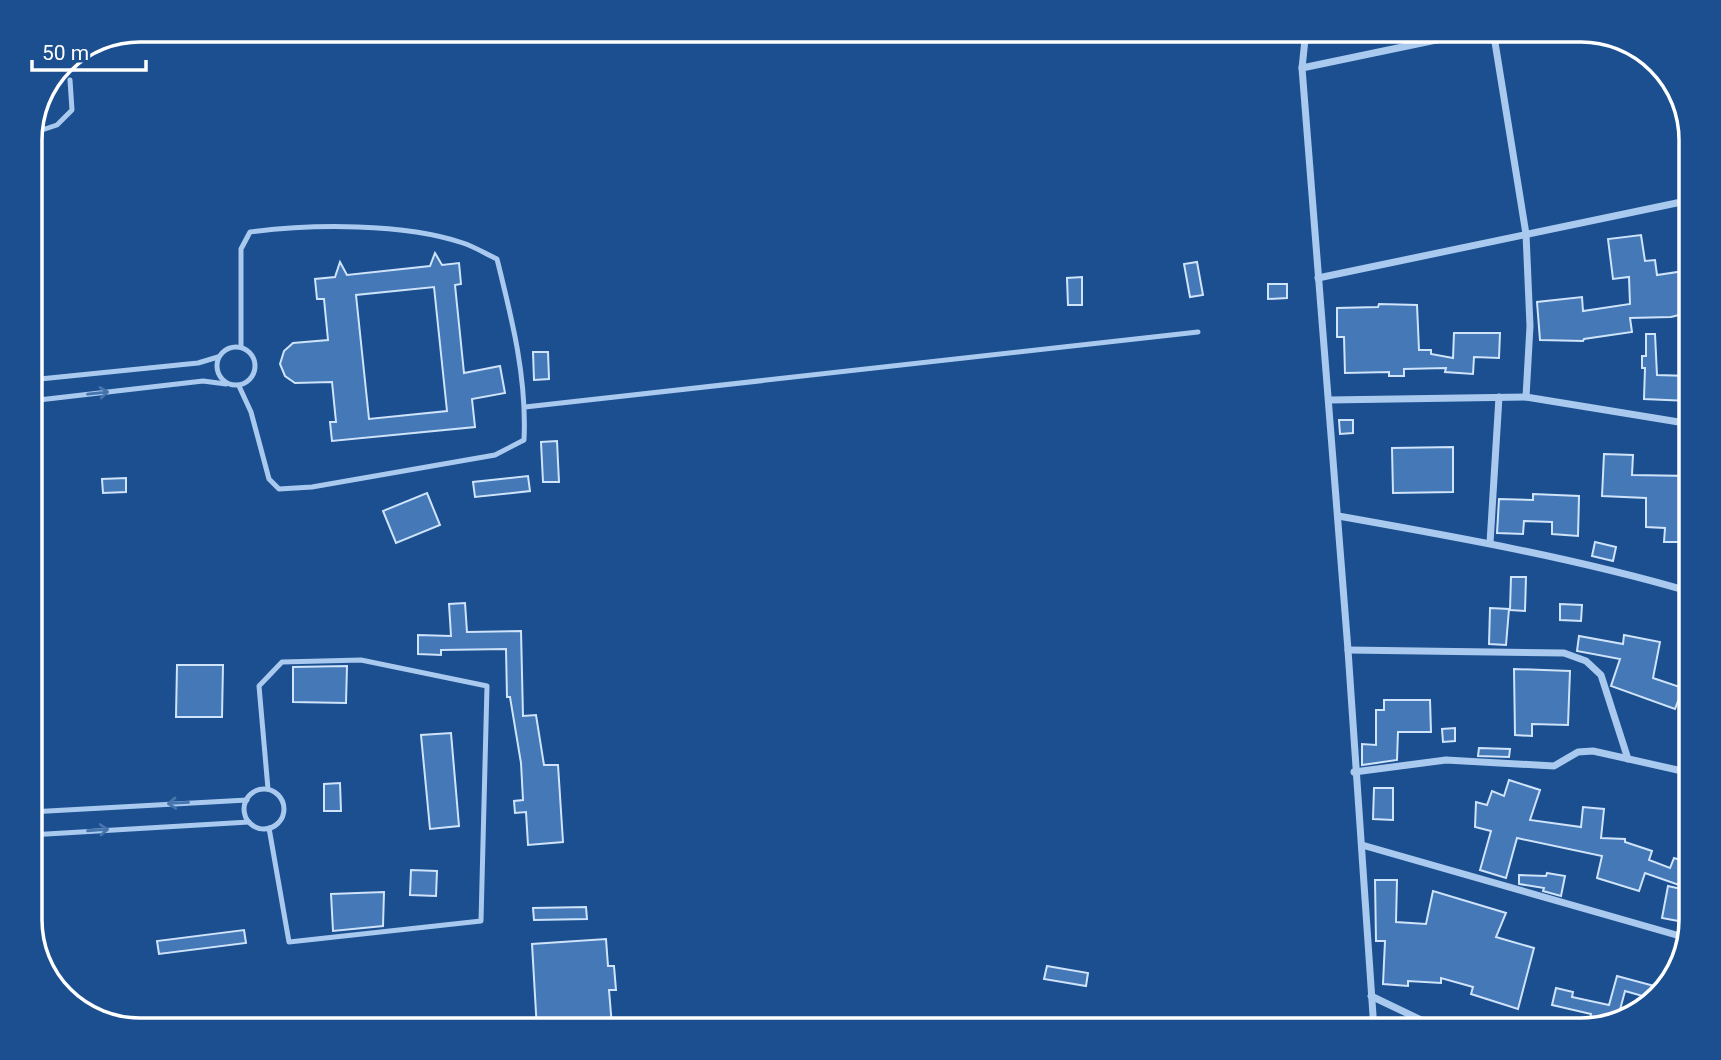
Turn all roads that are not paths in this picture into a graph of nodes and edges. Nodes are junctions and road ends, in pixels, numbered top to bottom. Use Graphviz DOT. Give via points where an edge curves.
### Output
graph roads {
  1 [pos="1305,42"];
  2 [pos="1427,42"];
  3 [pos="1495,42"];
  4 [pos="1302,68"];
  5 [pos="70,80"];
  6 [pos="42,130"];
  7 [pos="1679,202"];
  8 [pos="1526,234"];
  9 [pos="1318,278"];
  10 [pos="1198,332"];
  11 [pos="241,346"];
  12 [pos="218,357"];
  13 [pos="42,379"];
  14 [pos="226,384"];
  15 [pos="239,386"];
  16 [pos="1500,397"];
  17 [pos="1526,397"];
  18 [pos="42,400"];
  19 [pos="1329,400"];
  20 [pos="525,407"];
  21 [pos="1679,422"];
  22 [pos="1338,516"];
  23 [pos="1490,543"];
  24 [pos="1679,589"];
  25 [pos="1348,650"];
  26 [pos="1628,759"];
  27 [pos="1679,770"];
  28 [pos="1354,772"];
  29 [pos="268,789"];
  30 [pos="247,800"];
  31 [pos="42,811"];
  32 [pos="249,822"];
  33 [pos="269,828"];
  34 [pos="42,834"];
  35 [pos="1362,845"];
  36 [pos="1678,936"];
  37 [pos="1371,996"];
  38 [pos="1373,1018"];
  39 [pos="1417,1018"];
  1 -- 4 [label="street"];
  2 -- 4 [label="street"];
  3 -- 8 [label="street"];
  4 -- 9 [label="street"];
  5 -- 6 [label="lane" via="72,110 57,125"];
  7 -- 8 [label="street"];
  8 -- 9 [label="street"];
  8 -- 17 [label="street" via="1530,326"];
  9 -- 19 [label="street"];
  10 -- 20 [label="lane"];
  11 -- 12 [label="lane" via="228,348"];
  11 -- 15 [label="lane" via="252,354 256,367 251,379"];
  11 -- 20 [label="lane" via="241,249 250,232 279,228 407,230 464,243 497,259 514,328"];
  12 -- 13 [label="lane"];
  12 -- 14 [label="lane" via="216,372"];
  14 -- 15 [label="lane"];
  18 -- 14 [label="lane, one-way" via="203,381"];
  15 -- 20 [label="lane" via="255,423 269,479 279,489 495,455 524,440"];
  16 -- 17 [label="street"];
  16 -- 19 [label="street"];
  16 -- 23 [label="street"];
  17 -- 21 [label="street"];
  19 -- 22 [label="street"];
  22 -- 23 [label="street"];
  22 -- 25 [label="street"];
  23 -- 24 [label="street"];
  25 -- 26 [label="street" via="1564,653 1586,661 1601,675"];
  25 -- 28 [label="street"];
  26 -- 27 [label="street"];
  26 -- 28 [label="street" via="1593,751 1577,752 1554,766 1446,760"];
  28 -- 35 [label="street"];
  29 -- 30 [label="lane" via="255,791"];
  29 -- 33 [label="lane" via="279,796 284,808 280,821"];
  29 -- 33 [label="lane" via="259,686 282,662 361,660 487,686 481,921 289,942"];
  30 -- 31 [label="lane, one-way"];
  30 -- 32 [label="lane"];
  32 -- 33 [label="lane"];
  34 -- 32 [label="lane, one-way"];
  35 -- 36 [label="street"];
  35 -- 37 [label="street"];
  37 -- 38 [label="street"];
  37 -- 39 [label="street"];
}
